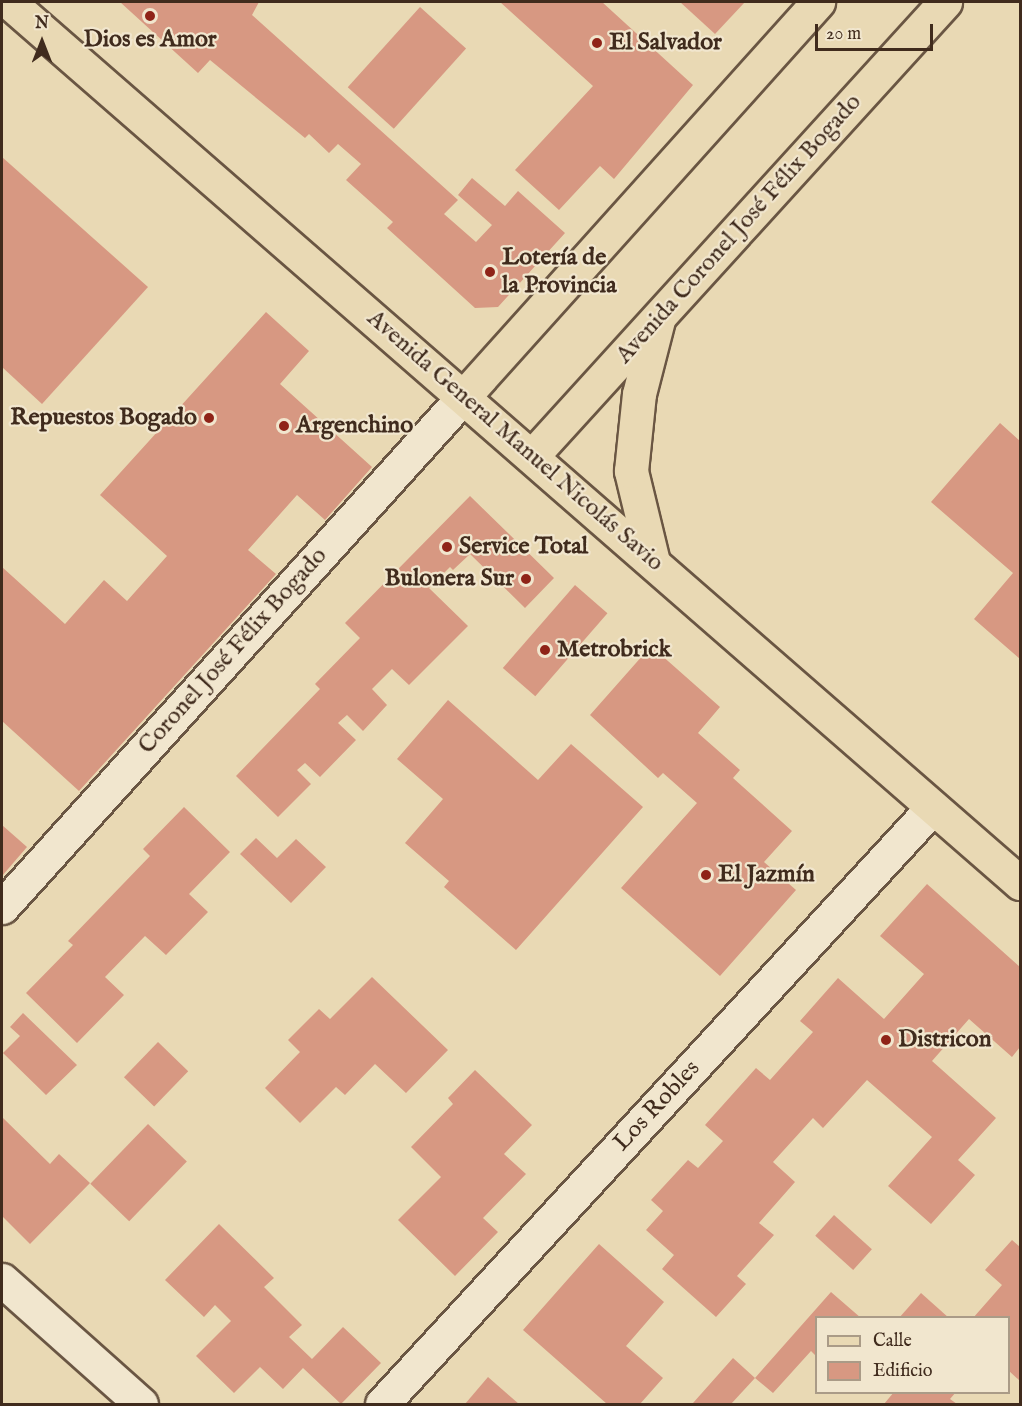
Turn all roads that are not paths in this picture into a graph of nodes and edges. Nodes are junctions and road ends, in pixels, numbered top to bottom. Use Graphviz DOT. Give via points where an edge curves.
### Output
graph roads {
  1 [pos="9,2"];
  2 [pos="818,2"];
  3 [pos="945,2"];
  4 [pos="658,317"];
  5 [pos="464,396"];
  6 [pos="532,456"];
  7 [pos="653,561"];
  8 [pos="933,807"];
  9 [pos="1020,883"];
  10 [pos="2,907"];
  11 [pos="2,1280"];
  12 [pos="141,1404"];
  13 [pos="382,1404"];
  1 -- 5 [label="main road, Avenida General Manuel Nicolás Savio"];
  2 -- 5 [label="main road"];
  3 -- 4 [label="main road, Avenida Coronel José Félix Bogado"];
  4 -- 6 [label="main road, Avenida Coronel José Félix Bogado"];
  4 -- 7 [label="main road" via="639,394 631,471"];
  5 -- 6 [label="main road, Avenida General Manuel Nicolás Savio"];
  5 -- 10 [label="street, Coronel José Félix Bogado"];
  6 -- 7 [label="main road, Avenida General Manuel Nicolás Savio"];
  7 -- 8 [label="main road, Avenida General Manuel Nicolás Savio"];
  8 -- 9 [label="main road, Avenida General Manuel Nicolás Savio"];
  8 -- 13 [label="street, Los Robles"];
  11 -- 12 [label="street"];
}
